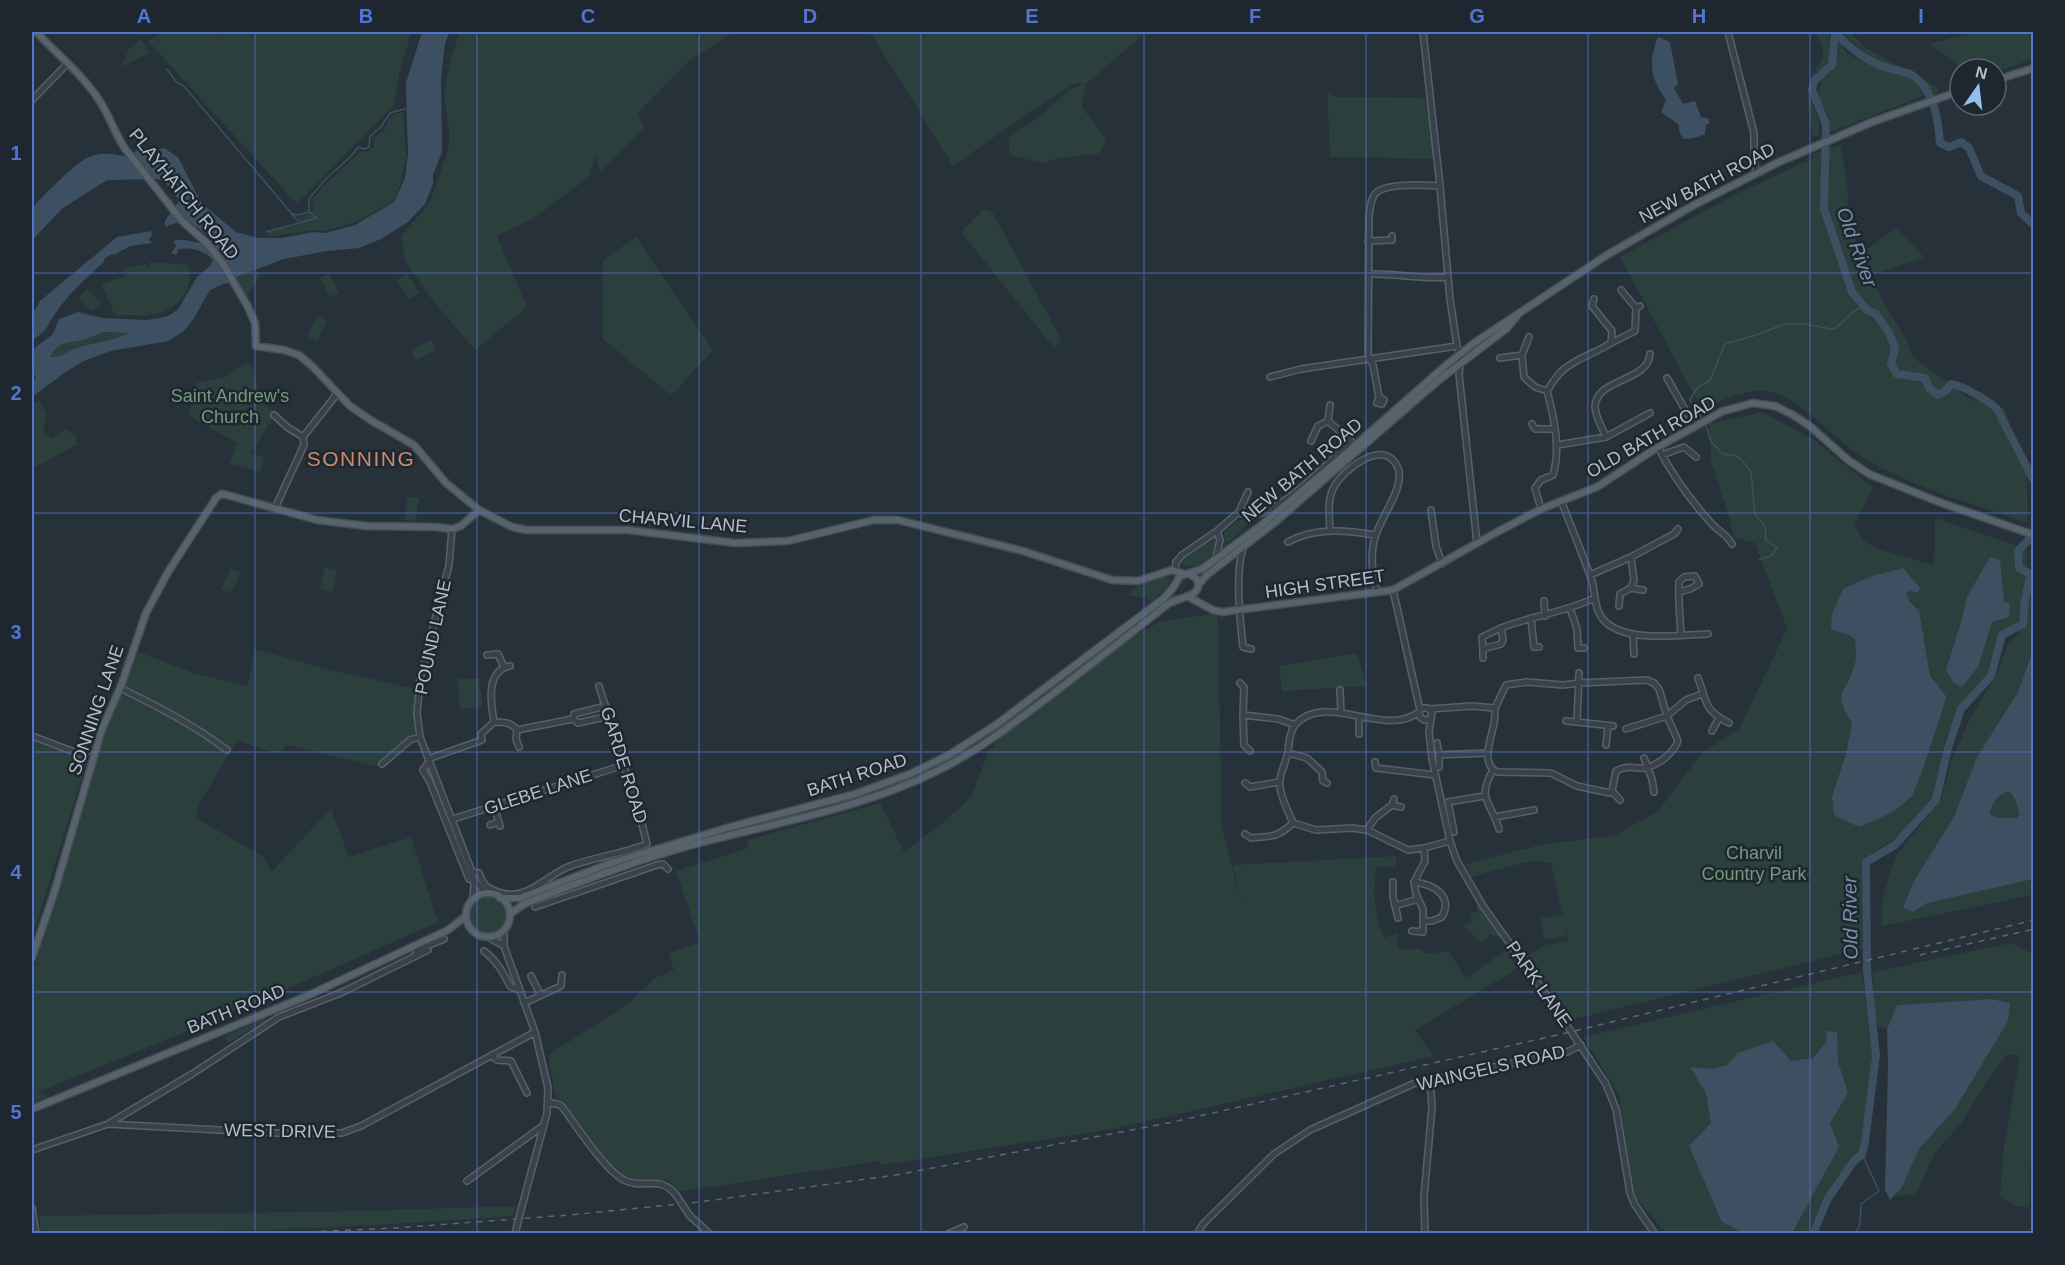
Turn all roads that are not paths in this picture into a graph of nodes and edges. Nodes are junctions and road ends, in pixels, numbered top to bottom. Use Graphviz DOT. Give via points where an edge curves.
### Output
graph roads {
  1 [pos="36,32"];
  2 [pos="1423,32"];
  3 [pos="1728,32"];
  4 [pos="68,63"];
  5 [pos="2034,68"];
  6 [pos="2008,76"];
  7 [pos="1948,95"];
  8 [pos="32,100"];
  9 [pos="1756,172"];
  10 [pos="1440,186"];
  11 [pos="1392,240"];
  12 [pos="1368,241"];
  13 [pos="1369,274"];
  14 [pos="1448,277"];
  15 [pos="1621,290"];
  16 [pos="1584,304"];
  17 [pos="1518,316"];
  18 [pos="1529,337"];
  19 [pos="1611,343"];
  20 [pos="1457,346"];
  21 [pos="1460,354"];
  22 [pos="1650,354"];
  23 [pos="1522,355"];
  24 [pos="1500,358"];
  25 [pos="1370,359"];
  26 [pos="1461,364"];
  27 [pos="1452,371"];
  28 [pos="1459,374"];
  29 [pos="1444,376"];
  30 [pos="1270,377"];
  31 [pos="1667,378"];
  32 [pos="1547,391"];
  33 [pos="337,394"];
  34 [pos="1379,397"];
  35 [pos="1589,398"];
  36 [pos="1596,400"];
  37 [pos="1330,405"];
  38 [pos="1650,413"];
  39 [pos="274,414"];
  40 [pos="1328,421"];
  41 [pos="1697,425"];
  42 [pos="1553,429"];
  43 [pos="1532,436"];
  44 [pos="1606,436"];
  45 [pos="303,437"];
  46 [pos="1311,441"];
  47 [pos="1557,445"];
  48 [pos="1658,447"];
  49 [pos="1662,454"];
  50 [pos="1696,458"];
  51 [pos="1248,492"];
  52 [pos="1562,503"];
  53 [pos="275,508"];
  54 [pos="1541,509"];
  55 [pos="479,510"];
  56 [pos="1431,510"];
  57 [pos="1239,512"];
  58 [pos="452,530"];
  59 [pos="1330,530"];
  60 [pos="1217,531"];
  61 [pos="1375,535"];
  62 [pos="1682,535"];
  63 [pos="2034,536"];
  64 [pos="1288,542"];
  65 [pos="1477,543"];
  66 [pos="1732,544"];
  67 [pos="1436,546"];
  68 [pos="1243,548"];
  69 [pos="1428,549"];
  70 [pos="1631,557"];
  71 [pos="1216,558"];
  72 [pos="1442,564"];
  73 [pos="1175,571"];
  74 [pos="1166,572"];
  75 [pos="1185,574"];
  76 [pos="1590,575"];
  77 [pos="1176,583"];
  78 [pos="1198,587"];
  79 [pos="1631,588"];
  80 [pos="1393,590"];
  81 [pos="1643,590"];
  82 [pos="1377,592"];
  83 [pos="1679,592"];
  84 [pos="1186,596"];
  85 [pos="1595,598"];
  86 [pos="1544,601"];
  87 [pos="1204,604"];
  88 [pos="1619,606"];
  89 [pos="1569,608"];
  90 [pos="1239,611"];
  91 [pos="1545,616"];
  92 [pos="1531,619"];
  93 [pos="1501,628"];
  94 [pos="1633,634"];
  95 [pos="1708,634"];
  96 [pos="1681,635"];
  97 [pos="1534,648"];
  98 [pos="1251,649"];
  99 [pos="1483,649"];
  100 [pos="1634,654"];
  101 [pos="488,656"];
  102 [pos="1578,656"];
  103 [pos="1483,658"];
  104 [pos="1579,674"];
  105 [pos="1698,678"];
  106 [pos="1579,683"];
  107 [pos="1252,684"];
  108 [pos="599,686"];
  109 [pos="120,688"];
  110 [pos="1342,692"];
  111 [pos="1702,694"];
  112 [pos="606,706"];
  113 [pos="1495,708"];
  114 [pos="1341,713"];
  115 [pos="1425,714"];
  116 [pos="1243,715"];
  117 [pos="609,716"];
  118 [pos="1667,716"];
  119 [pos="1359,717"];
  120 [pos="1719,718"];
  121 [pos="573,719"];
  122 [pos="1566,721"];
  123 [pos="494,722"];
  124 [pos="1577,722"];
  125 [pos="1729,723"];
  126 [pos="1295,725"];
  127 [pos="1640,725"];
  128 [pos="1626,729"];
  129 [pos="517,730"];
  130 [pos="1712,730"];
  131 [pos="1644,733"];
  132 [pos="1359,734"];
  133 [pos="32,736"];
  134 [pos="420,737"];
  135 [pos="1437,743"];
  136 [pos="1244,745"];
  137 [pos="1606,745"];
  138 [pos="519,747"];
  139 [pos="227,750"];
  140 [pos="1239,751"];
  141 [pos="1250,751"];
  142 [pos="1288,753"];
  143 [pos="1488,753"];
  144 [pos="1439,755"];
  145 [pos="1644,758"];
  146 [pos="93,759"];
  147 [pos="429,760"];
  148 [pos="382,764"];
  149 [pos="624,765"];
  150 [pos="1439,767"];
  151 [pos="1648,768"];
  152 [pos="1369,769"];
  153 [pos="1492,770"];
  154 [pos="1435,775"];
  155 [pos="1279,782"];
  156 [pos="1323,784"];
  157 [pos="1612,791"];
  158 [pos="1654,792"];
  159 [pos="1247,794"];
  160 [pos="1445,794"];
  161 [pos="1484,796"];
  162 [pos="1620,800"];
  163 [pos="1448,802"];
  164 [pos="494,806"];
  165 [pos="1401,807"];
  166 [pos="1534,810"];
  167 [pos="1495,817"];
  168 [pos="453,819"];
  169 [pos="1293,823"];
  170 [pos="490,825"];
  171 [pos="1499,829"];
  172 [pos="1367,830"];
  173 [pos="1454,832"];
  174 [pos="1245,834"];
  175 [pos="1251,838"];
  176 [pos="1450,840"];
  177 [pos="1244,843"];
  178 [pos="1424,848"];
  179 [pos="468,860"];
  180 [pos="462,862"];
  181 [pos="668,869"];
  182 [pos="579,874"];
  183 [pos="472,877"];
  184 [pos="583,881"];
  185 [pos="1393,882"];
  186 [pos="1414,882"];
  187 [pos="587,890"];
  188 [pos="488,893"];
  189 [pos="500,898"];
  190 [pos="473,899"];
  191 [pos="1418,899"];
  192 [pos="1395,906"];
  193 [pos="535,908"];
  194 [pos="510,914"];
  195 [pos="466,916"];
  196 [pos="1398,918"];
  197 [pos="1424,921"];
  198 [pos="448,930"];
  199 [pos="471,930"];
  200 [pos="504,931"];
  201 [pos="1412,931"];
  202 [pos="490,938"];
  203 [pos="444,939"];
  204 [pos="504,946"];
  205 [pos="428,950"];
  206 [pos="484,951"];
  207 [pos="415,956"];
  208 [pos="32,957"];
  209 [pos="562,975"];
  210 [pos="531,976"];
  211 [pos="561,986"];
  212 [pos="520,991"];
  213 [pos="566,991"];
  214 [pos="538,998"];
  215 [pos="524,1003"];
  216 [pos="282,1006"];
  217 [pos="286,1015"];
  218 [pos="535,1032"];
  219 [pos="1581,1045"];
  220 [pos="492,1055"];
  221 [pos="1430,1079"];
  222 [pos="527,1093"];
  223 [pos="548,1102"];
  224 [pos="32,1109"];
  225 [pos="108,1124"];
  226 [pos="544,1125"];
  227 [pos="32,1150"];
  228 [pos="467,1181"];
  229 [pos="32,1208"];
  230 [pos="964,1227"];
  231 [pos="949,1231"];
  232 [pos="36,1233"];
  233 [pos="515,1233"];
  234 [pos="710,1233"];
  235 [pos="1197,1233"];
  236 [pos="1425,1233"];
  237 [pos="1655,1233"];
  1 -- 4 [label="main road, PLAYHATCH ROAD"];
  2 -- 10 [label="street"];
  3 -- 9 [label="street" via="1754,133"];
  4 -- 8 [label="street"];
  4 -- 33 [label="main road, PLAYHATCH ROAD" via="99,100 128,153 182,221 208,244 255,323 256,346 299,356"];
  5 -- 6 [label="main road"];
  7 -- 9 [label="main road, NEW BATH ROAD" via="1840,135"];
  9 -- 17 [label="main road, NEW BATH ROAD" via="1640,235"];
  10 -- 12 [label="street" via="1415,184 1376,193 1371,202"];
  10 -- 14 [label="street"];
  11 -- 12 [label="street"];
  12 -- 13 [label="street"];
  13 -- 14 [label="street"];
  13 -- 25 [label="street"];
  14 -- 20 [label="street"];
  15 -- 19 [label="street" via="1638,307 1635,331"];
  16 -- 19 [label="street" via="1593,302 1612,331"];
  17 -- 21 [label="main road, NEW BATH ROAD"];
  17 -- 26 [label="main road, NEW BATH ROAD"];
  18 -- 23 [label="street"];
  19 -- 32 [label="street" via="1568,363"];
  20 -- 21 [label="street"];
  20 -- 25 [label="street"];
  21 -- 26 [label="street"];
  21 -- 29 [label="street"];
  21 -- 71 [label="main road, NEW BATH ROAD" via="1275,514"];
  22 -- 36 [label="street" via="1645,369 1631,379 1617,382"];
  23 -- 24 [label="street"];
  23 -- 32 [label="street" via="1524,377"];
  25 -- 30 [label="street"];
  25 -- 34 [label="street"];
  26 -- 27 [label="main road, NEW BATH ROAD"];
  26 -- 28 [label="street"];
  27 -- 28 [label="street"];
  27 -- 29 [label="main road, NEW BATH ROAD"];
  28 -- 65 [label="street"];
  29 -- 68 [label="main road, NEW BATH ROAD"];
  31 -- 41 [label="street" via="1677,385"];
  32 -- 42 [label="street"];
  33 -- 45 [label="street"];
  33 -- 55 [label="main road, CHARVIL LANE" via="372,422 414,445 446,483"];
  35 -- 36 [label="street"];
  36 -- 44 [label="street" via="1597,416"];
  37 -- 40 [label="street"];
  38 -- 44 [label="street" via="1637,424"];
  39 -- 45 [label="street"];
  40 -- 46 [label="street" via="1318,426"];
  40 -- 57 [label="street" via="1351,441 1301,488 1268,512 1250,516"];
  41 -- 48 [label="main road, OLD BATH ROAD"];
  41 -- 63 [label="main road, OLD BATH ROAD" via="1737,405 1775,406 1810,427 1869,474"];
  42 -- 43 [label="street" via="1533,426"];
  42 -- 47 [label="street"];
  44 -- 47 [label="street"];
  45 -- 53 [label="street" via="304,445"];
  47 -- 54 [label="street" via="1553,475 1535,488"];
  48 -- 49 [label="street"];
  48 -- 52 [label="main road, OLD BATH ROAD" via="1597,487"];
  49 -- 50 [label="street" via="1684,447"];
  49 -- 66 [label="street" via="1692,501"];
  51 -- 57 [label="street"];
  52 -- 54 [label="main road, OLD BATH ROAD"];
  52 -- 76 [label="street"];
  53 -- 58 [label="main road" via="317,520"];
  53 -- 109 [label="main road, SONNING LANE" via="227,495 216,498 146,613"];
  54 -- 65 [label="main road, OLD BATH ROAD"];
  55 -- 58 [label="main road"];
  55 -- 74 [label="main road, CHARVIL LANE" via="517,529 628,530 735,543 788,541 873,520 898,520 1023,550 1112,580 1138,581"];
  56 -- 67 [label="street" via="1429,518"];
  57 -- 60 [label="street"];
  58 -- 134 [label="street, POUND LANE" via="449,565 420,679"];
  59 -- 61 [label="street"];
  59 -- 61 [label="street" via="1329,502 1336,484 1363,458 1383,455 1392,460 1400,478"];
  59 -- 64 [label="street" via="1298,536"];
  60 -- 71 [label="street" via="1220,540"];
  60 -- 73 [label="street" via="1182,555"];
  61 -- 82 [label="street" via="1372,558"];
  62 -- 70 [label="street" via="1676,531"];
  65 -- 72 [label="main road, HIGH STREET"];
  67 -- 69 [label="street"];
  67 -- 72 [label="street"];
  68 -- 78 [label="main road, NEW BATH ROAD" via="1207,575"];
  68 -- 90 [label="street"];
  70 -- 76 [label="street"];
  70 -- 79 [label="street"];
  71 -- 75 [label="main road, NEW BATH ROAD" via="1202,569"];
  72 -- 80 [label="main road, HIGH STREET"];
  73 -- 74 [label="main road, CHARVIL LANE"];
  73 -- 75 [label="main road, CHARVIL LANE"];
  74 -- 77 [label="main road"];
  75 -- 77 [label="main road, BATH ROAD"];
  75 -- 78 [label="main road" via="1194,577"];
  76 -- 85 [label="street"];
  77 -- 84 [label="main road" via="1179,592"];
  77 -- 182 [label="main road, BATH ROAD" via="1163,599 997,724 922,768 865,791"];
  78 -- 84 [label="main road, BATH ROAD"];
  78 -- 87 [label="main road"];
  79 -- 81 [label="street"];
  79 -- 88 [label="street" via="1620,594"];
  80 -- 82 [label="main road, HIGH STREET"];
  80 -- 115 [label="street, PARK LANE"];
  82 -- 90 [label="main road, HIGH STREET"];
  83 -- 96 [label="street"];
  84 -- 87 [label="main road, HIGH STREET"];
  84 -- 184 [label="main road, BATH ROAD" via="1171,602 969,755 937,771 886,793 678,849"];
  85 -- 89 [label="street"];
  85 -- 94 [label="street" via="1604,620"];
  86 -- 91 [label="street"];
  87 -- 90 [label="main road, HIGH STREET" via="1216,611"];
  89 -- 91 [label="street"];
  89 -- 102 [label="street" via="1581,648"];
  90 -- 98 [label="street" via="1240,646"];
  91 -- 92 [label="street"];
  92 -- 93 [label="street"];
  92 -- 97 [label="street"];
  93 -- 99 [label="street" via="1482,636"];
  93 -- 99 [label="street" via="1501,644"];
  94 -- 96 [label="street"];
  94 -- 100 [label="street"];
  95 -- 96 [label="street"];
  99 -- 103 [label="street"];
  101 -- 123 [label="street" via="500,653 507,666 496,676 489,696"];
  104 -- 106 [label="street"];
  105 -- 111 [label="street"];
  106 -- 113 [label="street" via="1527,681 1506,685"];
  106 -- 118 [label="street" via="1654,683"];
  106 -- 124 [label="street"];
  107 -- 116 [label="street" via="1242,685"];
  108 -- 112 [label="street, GARDE ROAD"];
  109 -- 139 [label="street"];
  109 -- 146 [label="main road, SONNING LANE"];
  110 -- 114 [label="street"];
  111 -- 118 [label="street" via="1686,700"];
  111 -- 120 [label="street" via="1709,710"];
  112 -- 117 [label="street, GARDE ROAD"];
  112 -- 121 [label="street" via="574,714"];
  113 -- 115 [label="street" via="1472,706"];
  113 -- 143 [label="street"];
  114 -- 119 [label="street"];
  114 -- 126 [label="street" via="1313,714"];
  115 -- 119 [label="street" via="1389,720"];
  115 -- 154 [label="street, PARK LANE"];
  116 -- 126 [label="street"];
  116 -- 136 [label="street"];
  117 -- 121 [label="street" via="578,723"];
  117 -- 149 [label="street, GARDE ROAD"];
  118 -- 127 [label="street"];
  118 -- 151 [label="street" via="1678,741 1676,749"];
  119 -- 132 [label="street"];
  120 -- 125 [label="street"];
  120 -- 130 [label="street"];
  121 -- 129 [label="street"];
  122 -- 124 [label="street"];
  123 -- 129 [label="street" via="507,722"];
  123 -- 147 [label="street" via="481,734 482,740"];
  124 -- 137 [label="street" via="1610,726"];
  126 -- 142 [label="street"];
  127 -- 128 [label="street"];
  127 -- 131 [label="street"];
  129 -- 138 [label="street"];
  133 -- 146 [label="street"];
  134 -- 147 [label="street, POUND LANE"];
  134 -- 148 [label="street" via="410,740"];
  135 -- 144 [label="street"];
  136 -- 140 [label="street"];
  136 -- 141 [label="street"];
  142 -- 155 [label="street"];
  142 -- 156 [label="street" via="1307,758 1322,772"];
  143 -- 144 [label="street"];
  143 -- 153 [label="street"];
  144 -- 150 [label="street"];
  145 -- 151 [label="street"];
  146 -- 208 [label="main road, SONNING LANE"];
  147 -- 168 [label="street, POUND LANE"];
  147 -- 180 [label="street" via="423,770"];
  149 -- 164 [label="street, GLEBE LANE"];
  149 -- 183 [label="street, GARDE ROAD" via="647,844 570,866 513,895 488,888 479,873"];
  151 -- 157 [label="street" via="1623,767 1616,771"];
  151 -- 158 [label="street"];
  152 -- 154 [label="street" via="1376,765"];
  153 -- 157 [label="street" via="1551,773 1590,790"];
  153 -- 161 [label="street"];
  154 -- 176 [label="street, PARK LANE"];
  155 -- 159 [label="street" via="1248,785"];
  155 -- 169 [label="street"];
  157 -- 162 [label="street"];
  160 -- 163 [label="street"];
  161 -- 163 [label="street"];
  161 -- 167 [label="street"];
  163 -- 173 [label="street"];
  164 -- 168 [label="street, GLEBE LANE"];
  164 -- 170 [label="street" via="500,824"];
  165 -- 172 [label="street" via="1393,802"];
  166 -- 167 [label="street"];
  167 -- 171 [label="street"];
  168 -- 179 [label="street, POUND LANE"];
  169 -- 172 [label="street" via="1316,830"];
  169 -- 175 [label="street" via="1282,833"];
  172 -- 178 [label="street" via="1404,849"];
  174 -- 175 [label="street"];
  175 -- 177 [label="street"];
  176 -- 178 [label="street"];
  176 -- 219 [label="street, PARK LANE" via="1474,892"];
  178 -- 186 [label="street" via="1425,861"];
  179 -- 180 [label="street"];
  179 -- 183 [label="street, POUND LANE"];
  180 -- 183 [label="street"];
  181 -- 187 [label="street" via="657,865"];
  182 -- 184 [label="main road"];
  182 -- 189 [label="main road, BATH ROAD" via="520,898"];
  183 -- 188 [label="street, POUND LANE"];
  183 -- 190 [label="street, POUND LANE"];
  184 -- 187 [label="street"];
  184 -- 194 [label="main road, BATH ROAD" via="521,905"];
  185 -- 192 [label="street"];
  186 -- 191 [label="street"];
  186 -- 197 [label="street" via="1438,889 1444,901 1442,917"];
  187 -- 193 [label="street"];
  188 -- 189 [label="main road"];
  188 -- 190 [label="main road"];
  189 -- 194 [label="main road" via="509,905"];
  190 -- 195 [label="main road"];
  191 -- 192 [label="street"];
  191 -- 197 [label="street" via="1424,909"];
  192 -- 196 [label="street"];
  194 -- 200 [label="main road"];
  195 -- 198 [label="main road, BATH ROAD"];
  195 -- 199 [label="main road"];
  197 -- 201 [label="street" via="1423,932"];
  198 -- 199 [label="main road, BATH ROAD"];
  198 -- 216 [label="main road, BATH ROAD"];
  199 -- 202 [label="main road"];
  200 -- 202 [label="main road"];
  200 -- 204 [label="street"];
  202 -- 204 [label="street"];
  203 -- 207 [label="street" via="417,950"];
  204 -- 212 [label="street"];
  205 -- 207 [label="street"];
  206 -- 212 [label="street" via="503,971 510,987"];
  207 -- 217 [label="street"];
  209 -- 211 [label="street"];
  210 -- 214 [label="street" via="537,979"];
  211 -- 213 [label="street"];
  211 -- 214 [label="street"];
  212 -- 215 [label="street"];
  214 -- 215 [label="street"];
  215 -- 218 [label="street"];
  216 -- 217 [label="street"];
  216 -- 224 [label="main road, BATH ROAD"];
  217 -- 225 [label="street"];
  218 -- 220 [label="street, WEST DRIVE"];
  218 -- 223 [label="street"];
  219 -- 221 [label="street, WAINGELS ROAD" via="1567,1052"];
  219 -- 237 [label="street, PARK LANE" via="1613,1100 1622,1132 1630,1193"];
  220 -- 222 [label="street" via="496,1061 511,1060"];
  220 -- 225 [label="street, WEST DRIVE" via="382,1116 342,1133"];
  221 -- 235 [label="street, WAINGELS ROAD" via="1310,1130 1274,1154"];
  221 -- 236 [label="street"];
  223 -- 226 [label="street"];
  223 -- 234 [label="street, bridge" via="563,1108 598,1154 625,1180 661,1184 672,1190 690,1216"];
  225 -- 227 [label="street"];
  226 -- 228 [label="street"];
  226 -- 233 [label="street, bridge"];
  229 -- 232 [label="street"];
  230 -- 231 [label="street"];
}
